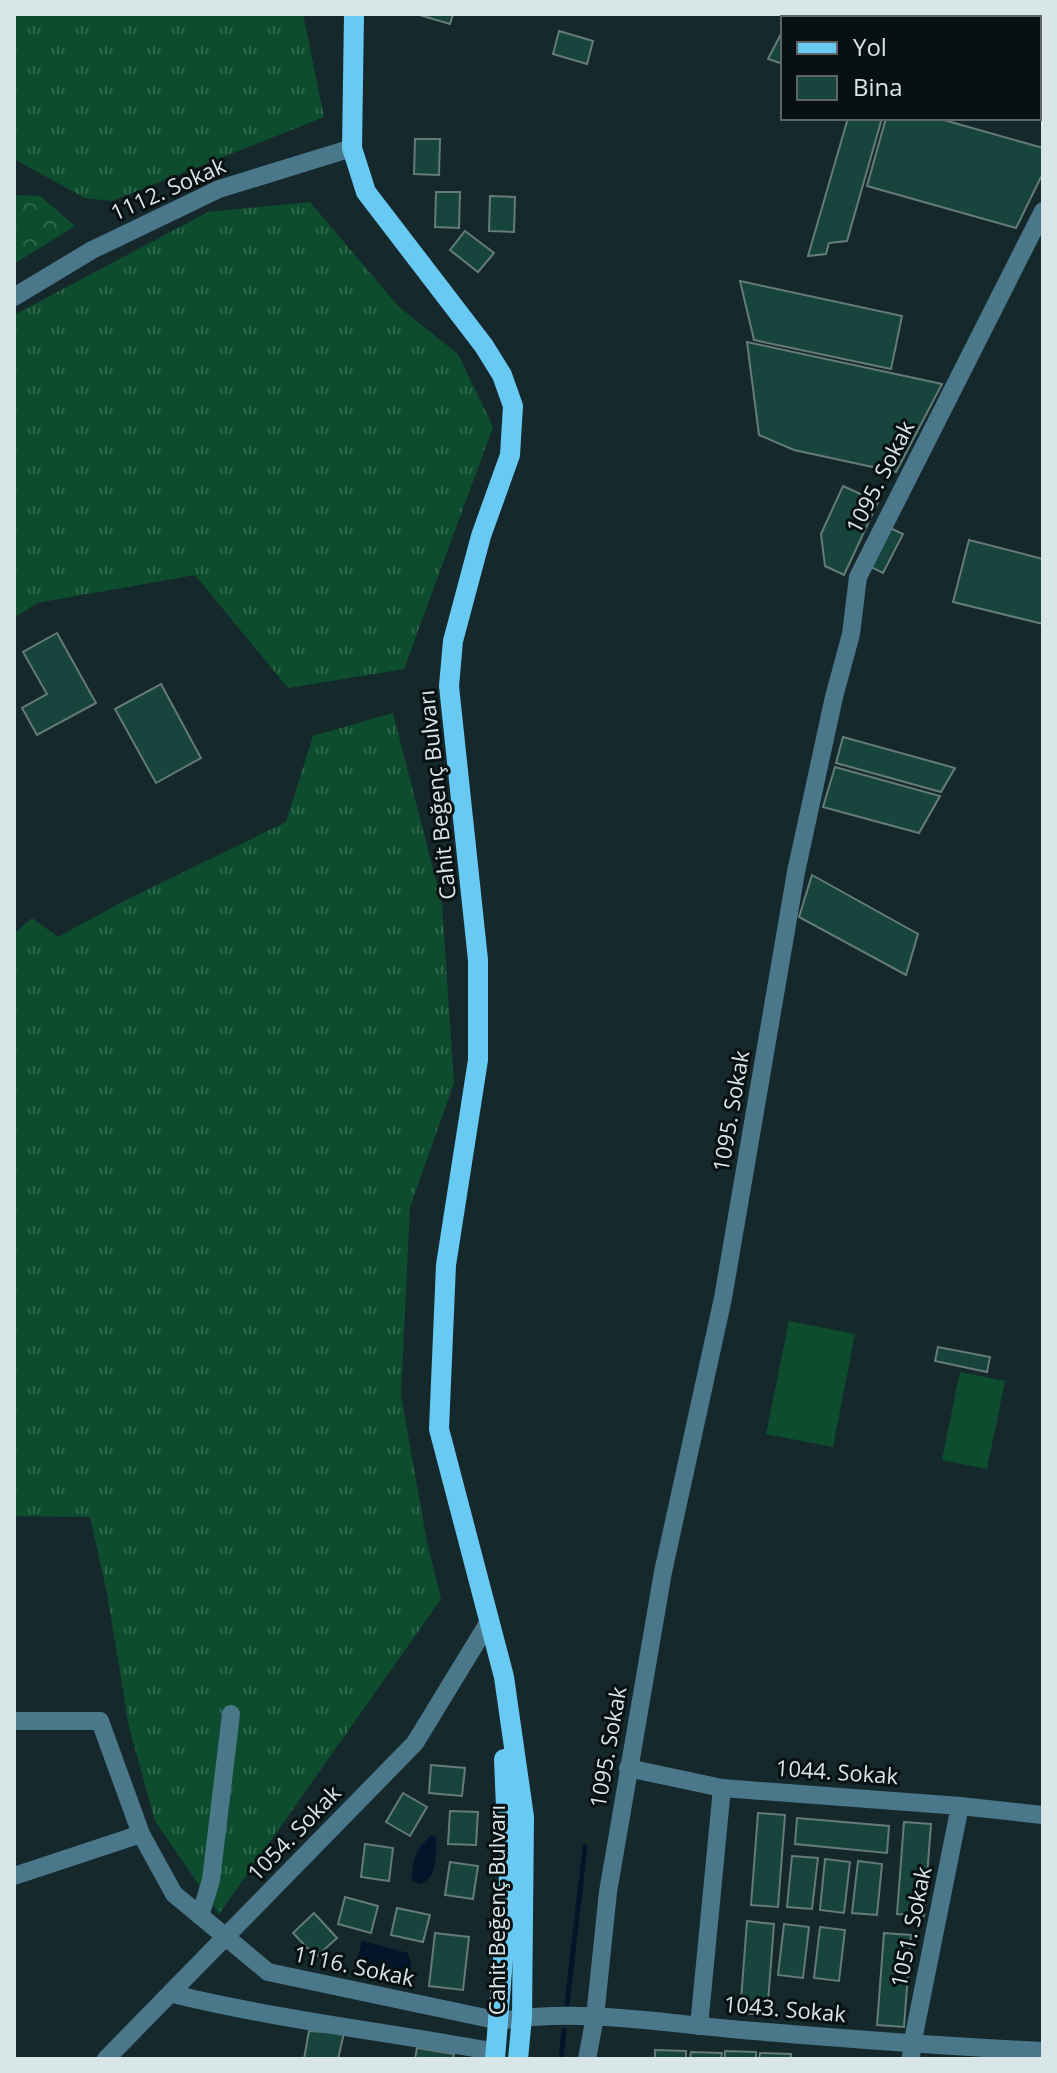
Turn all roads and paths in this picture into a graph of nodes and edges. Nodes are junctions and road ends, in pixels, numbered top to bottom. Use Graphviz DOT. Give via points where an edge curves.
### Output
graph roads {
  1 [pos="354,14"];
  2 [pos="352,148"];
  3 [pos="1043,211"];
  4 [pos="14,297"];
  5 [pos="490,1620"];
  6 [pos="231,1714"];
  7 [pos="14,1721"];
  8 [pos="628,1768"];
  9 [pos="722,1788"];
  10 [pos="960,1806"];
  11 [pos="1043,1815"];
  12 [pos="141,1834"];
  13 [pos="14,1876"];
  14 [pos="200,1916"];
  15 [pos="227,1938"];
  16 [pos="173,1994"];
  17 [pos="522,2017"];
  18 [pos="595,2017"];
  19 [pos="500,2021"];
  20 [pos="699,2026"];
  21 [pos="1043,2051"];
  22 [pos="911,2052"];
  23 [pos="496,2056"];
  24 [pos="106,2059"];
  25 [pos="518,2059"];
  26 [pos="587,2059"];
  1 -- 2 [label="main road, Cahit Beğenç Bulvarı"];
  2 -- 4 [label="street, 1112. Sokak" via="219,189 92,250"];
  2 -- 5 [label="main road, Cahit Beğenç Bulvarı" via="366,192 484,346 513,406 510,455 453,641 449,686 478,960 478,1060 446,1265 439,1429"];
  3 -- 8 [label="street, 1095. Sokak" via="858,577 851,634 796,872 723,1298 663,1572"];
  5 -- 15 [label="street, 1054. Sokak" via="415,1743"];
  5 -- 17 [label="main road, Cahit Beğenç Bulvarı" via="504,1677 524,1817"];
  5 -- 19 [label="main road, Cahit Beğenç Bulvarı" via="504,1746 509,1883"];
  6 -- 14 [label="street" via="211,1880"];
  7 -- 12 [label="street, 1116. Sokak" via="100,1721"];
  8 -- 9 [label="street, 1044. Sokak"];
  8 -- 18 [label="street, 1095. Sokak"];
  9 -- 10 [label="street, 1044. Sokak"];
  9 -- 20 [label="street"];
  10 -- 11 [label="street, 1044. Sokak"];
  10 -- 22 [label="street, 1051. Sokak"];
  12 -- 13 [label="street"];
  12 -- 14 [label="street, 1116. Sokak" via="174,1894"];
  14 -- 15 [label="street, 1116. Sokak"];
  15 -- 16 [label="street, 1054. Sokak"];
  15 -- 19 [label="street, 1116. Sokak" via="268,1972"];
  16 -- 23 [label="street"];
  16 -- 24 [label="street, 1054. Sokak"];
  17 -- 18 [label="street, 1043. Sokak"];
  17 -- 19 [label="street, 1043. Sokak"];
  17 -- 25 [label="main road, Cahit Beğenç Bulvarı"];
  18 -- 20 [label="street, 1043. Sokak"];
  18 -- 26 [label="street, 1095. Sokak"];
  19 -- 23 [label="main road, Cahit Beğenç Bulvarı"];
  20 -- 22 [label="street, 1043. Sokak"];
  21 -- 22 [label="street, 1043. Sokak"];
}
